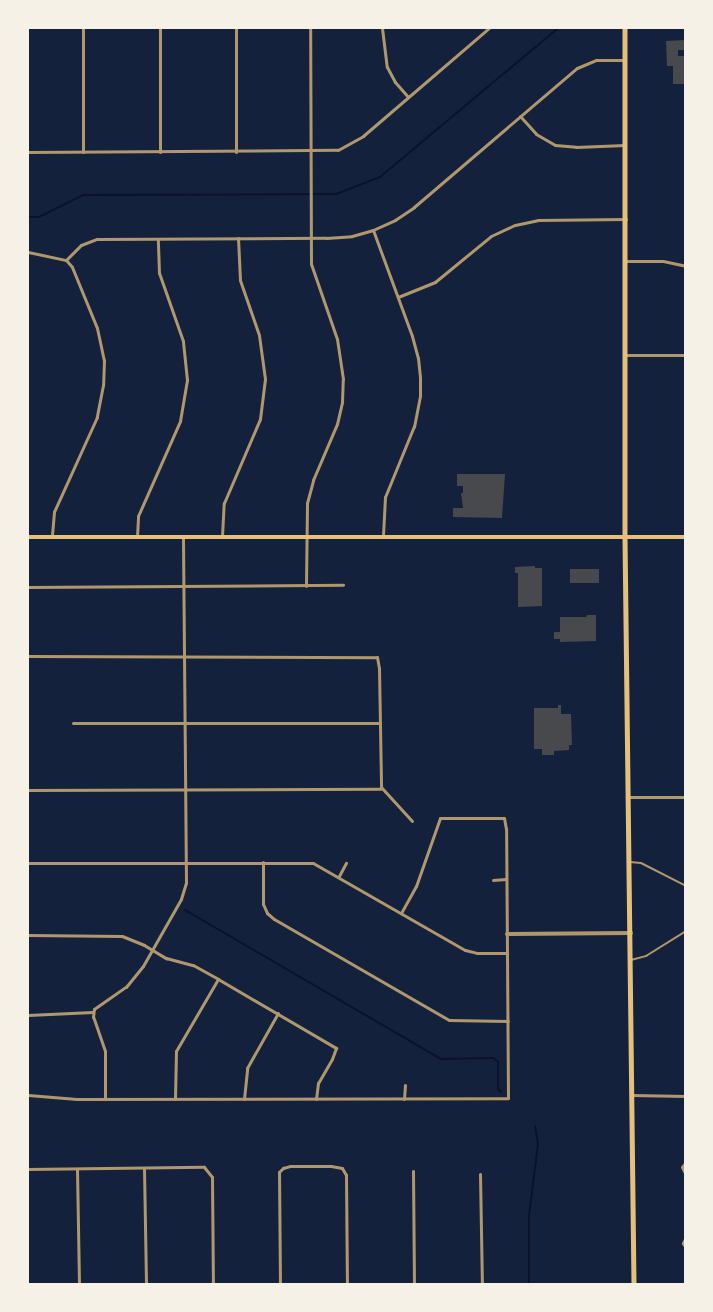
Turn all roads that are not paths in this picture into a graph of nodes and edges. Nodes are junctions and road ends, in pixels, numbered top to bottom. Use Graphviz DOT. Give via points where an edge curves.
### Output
graph roads {
  1 [pos="83,28"];
  2 [pos="160,28"];
  3 [pos="236,28"];
  4 [pos="310,28"];
  5 [pos="382,28"];
  6 [pos="490,28"];
  7 [pos="625,28"];
  8 [pos="625,60"];
  9 [pos="408,97"];
  10 [pos="520,116"];
  11 [pos="626,144"];
  12 [pos="310,151"];
  13 [pos="28,152"];
  14 [pos="83,152"];
  15 [pos="160,152"];
  16 [pos="236,152"];
  17 [pos="627,219"];
  18 [pos="373,230"];
  19 [pos="238,238"];
  20 [pos="310,238"];
  21 [pos="158,239"];
  22 [pos="28,252"];
  23 [pos="66,260"];
  24 [pos="627,261"];
  25 [pos="686,266"];
  26 [pos="398,297"];
  27 [pos="626,355"];
  28 [pos="686,355"];
  29 [pos="183,536"];
  30 [pos="222,536"];
  31 [pos="306,536"];
  32 [pos="383,536"];
  33 [pos="28,537"];
  34 [pos="52,537"];
  35 [pos="137,537"];
  36 [pos="625,537"];
  37 [pos="686,537"];
  38 [pos="306,586"];
  39 [pos="342,586"];
  40 [pos="28,587"];
  41 [pos="183,587"];
  42 [pos="28,656"];
  43 [pos="184,656"];
  44 [pos="185,723"];
  45 [pos="380,723"];
  46 [pos="73,724"];
  47 [pos="381,789"];
  48 [pos="28,790"];
  49 [pos="186,790"];
  50 [pos="629,796"];
  51 [pos="686,797"];
  52 [pos="412,821"];
  53 [pos="186,862"];
  54 [pos="262,862"];
  55 [pos="630,862"];
  56 [pos="28,863"];
  57 [pos="346,863"];
  58 [pos="339,876"];
  59 [pos="506,879"];
  60 [pos="493,880"];
  61 [pos="686,886"];
  62 [pos="401,913"];
  63 [pos="686,932"];
  64 [pos="631,933"];
  65 [pos="507,934"];
  66 [pos="28,935"];
  67 [pos="152,950"];
  68 [pos="507,953"];
  69 [pos="631,960"];
  70 [pos="218,979"];
  71 [pos="93,1012"];
  72 [pos="278,1013"];
  73 [pos="28,1015"];
  74 [pos="508,1021"];
  75 [pos="405,1085"];
  76 [pos="632,1095"];
  77 [pos="28,1096"];
  78 [pos="686,1096"];
  79 [pos="105,1099"];
  80 [pos="175,1099"];
  81 [pos="244,1099"];
  82 [pos="316,1100"];
  83 [pos="404,1100"];
  84 [pos="686,1162"];
  85 [pos="144,1168"];
  86 [pos="28,1169"];
  87 [pos="77,1169"];
  88 [pos="412,1171"];
  89 [pos="480,1174"];
  90 [pos="686,1175"];
  91 [pos="686,1237"];
  92 [pos="686,1248"];
  93 [pos="79,1284"];
  94 [pos="146,1284"];
  95 [pos="213,1284"];
  96 [pos="280,1284"];
  97 [pos="347,1284"];
  98 [pos="414,1284"];
  99 [pos="482,1284"];
  100 [pos="634,1284"];
  1 -- 14 [label="street"];
  2 -- 15 [label="street"];
  3 -- 16 [label="street"];
  4 -- 12 [label="street"];
  5 -- 9 [label="street" via="387,67"];
  6 -- 9 [label="street"];
  7 -- 8 [label="main road"];
  8 -- 10 [label="street" via="596,60 580,66"];
  8 -- 11 [label="main road"];
  9 -- 12 [label="street" via="352,144 338,150"];
  10 -- 11 [label="street" via="536,134 555,144 603,147"];
  10 -- 18 [label="street" via="414,206"];
  11 -- 17 [label="main road"];
  12 -- 16 [label="street"];
  12 -- 20 [label="street"];
  13 -- 14 [label="street"];
  14 -- 15 [label="street"];
  15 -- 16 [label="street"];
  17 -- 24 [label="main road"];
  17 -- 26 [label="street" via="538,220 515,225 491,236 435,282"];
  18 -- 20 [label="street" via="346,237"];
  18 -- 26 [label="street"];
  19 -- 20 [label="street"];
  19 -- 21 [label="street"];
  19 -- 30 [label="street" via="240,280 261,345 264,388 256,429 224,503"];
  20 -- 31 [label="street" via="312,270 337,339 343,378 337,424 310,489"];
  21 -- 23 [label="street" via="91,240"];
  21 -- 35 [label="street" via="159,272 183,342 187,380 180,421 138,516"];
  22 -- 23 [label="street"];
  23 -- 34 [label="street" via="77,275 97,328 104,377 98,417 54,512"];
  24 -- 25 [label="street" via="663,261"];
  24 -- 27 [label="main road"];
  26 -- 32 [label="street" via="418,358 420,396 412,434 387,492"];
  27 -- 28 [label="street"];
  27 -- 36 [label="main road"];
  29 -- 30 [label="main road"];
  29 -- 35 [label="main road"];
  29 -- 41 [label="street"];
  30 -- 31 [label="main road"];
  31 -- 32 [label="main road"];
  31 -- 38 [label="street"];
  32 -- 36 [label="main road"];
  33 -- 34 [label="main road"];
  34 -- 35 [label="main road"];
  36 -- 37 [label="main road"];
  36 -- 50 [label="main road"];
  38 -- 39 [label="street"];
  38 -- 41 [label="street"];
  40 -- 41 [label="street"];
  41 -- 43 [label="street"];
  42 -- 43 [label="street"];
  43 -- 44 [label="street"];
  43 -- 45 [label="street" via="377,657"];
  44 -- 45 [label="street"];
  44 -- 46 [label="street"];
  44 -- 49 [label="street"];
  45 -- 47 [label="street"];
  47 -- 49 [label="street"];
  47 -- 52 [label="street"];
  48 -- 49 [label="street"];
  49 -- 53 [label="street"];
  50 -- 51 [label="street"];
  50 -- 55 [label="main road"];
  53 -- 54 [label="street"];
  53 -- 56 [label="street"];
  53 -- 67 [label="street" via="184,893"];
  54 -- 58 [label="street" via="313,863"];
  54 -- 74 [label="street" via="263,900 267,913 274,919 449,1020"];
  55 -- 61 [label="lane" via="641,862"];
  55 -- 64 [label="main road"];
  57 -- 58 [label="street"];
  58 -- 62 [label="street"];
  59 -- 60 [label="street"];
  59 -- 62 [label="street" via="504,818 440,818 416,886"];
  59 -- 65 [label="street"];
  62 -- 68 [label="street" via="469,951"];
  63 -- 69 [label="lane" via="646,956"];
  64 -- 65 [label="street"];
  64 -- 69 [label="main road"];
  65 -- 68 [label="street"];
  66 -- 67 [label="street" via="116,936 134,940"];
  67 -- 70 [label="street" via="166,958 193,964"];
  67 -- 71 [label="street" via="133,980"];
  68 -- 74 [label="street"];
  69 -- 76 [label="main road"];
  70 -- 72 [label="street"];
  70 -- 80 [label="street" via="176,1051"];
  71 -- 73 [label="street"];
  71 -- 79 [label="street" via="105,1051"];
  72 -- 81 [label="street" via="247,1068"];
  72 -- 82 [label="street" via="336,1048 318,1084"];
  74 -- 83 [label="street" via="508,1098"];
  75 -- 83 [label="street"];
  76 -- 78 [label="street"];
  76 -- 100 [label="main road"];
  77 -- 79 [label="street"];
  79 -- 80 [label="street"];
  80 -- 81 [label="street"];
  81 -- 82 [label="street"];
  82 -- 83 [label="street"];
  84 -- 90 [label="street" via="682,1168"];
  85 -- 87 [label="street"];
  85 -- 94 [label="street"];
  85 -- 95 [label="street" via="202,1166 210,1171"];
  86 -- 87 [label="street"];
  87 -- 93 [label="street"];
  88 -- 98 [label="street"];
  89 -- 99 [label="street"];
  91 -- 92 [label="street" via="683,1242"];
  96 -- 97 [label="street" via="279,1172 290,1166 336,1166 344,1170"];
}
